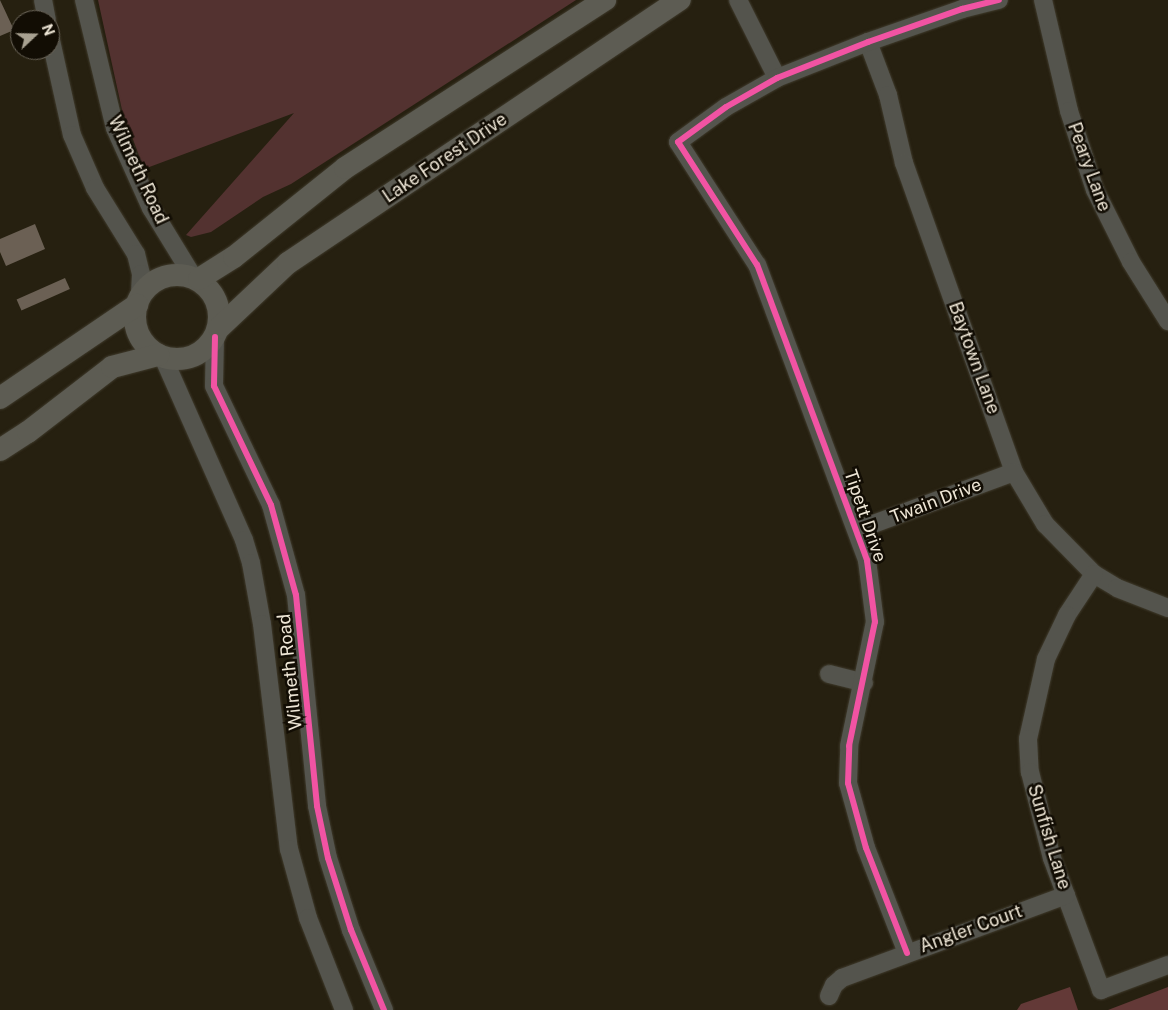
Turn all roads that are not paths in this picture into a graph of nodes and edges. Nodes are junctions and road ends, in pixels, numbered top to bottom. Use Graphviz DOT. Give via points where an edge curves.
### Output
graph roads {
  1 [pos="84,0"];
  2 [pos="605,0"];
  3 [pos="680,0"];
  4 [pos="738,0"];
  5 [pos="999,0"];
  6 [pos="1043,0"];
  7 [pos="868,42"];
  8 [pos="55,60"];
  9 [pos="777,78"];
  10 [pos="195,277"];
  11 [pos="138,301"];
  12 [pos="1168,321"];
  13 [pos="217,332"];
  14 [pos="160,356"];
  15 [pos="0,398"];
  16 [pos="0,450"];
  17 [pos="1014,472"];
  18 [pos="857,530"];
  19 [pos="1094,574"];
  20 [pos="1168,608"];
  21 [pos="829,674"];
  22 [pos="864,683"];
  23 [pos="1066,895"];
  24 [pos="907,953"];
  25 [pos="1168,965"];
  26 [pos="829,996"];
  27 [pos="344,1010"];
  28 [pos="384,1010"];
  1 -- 10 [label="street, Wilmeth Road" via="114,128 151,208"];
  2 -- 10 [label="main road" via="345,168 234,257"];
  3 -- 13 [label="main road, Lake Forest Drive" via="288,263"];
  4 -- 9 [label="street"];
  5 -- 7 [label="street" via="962,9"];
  6 -- 12 [label="street, Peary Lane" via="1069,111 1095,190 1130,262"];
  7 -- 9 [label="street"];
  7 -- 17 [label="street, Baytown Lane" via="888,95 904,163"];
  8 -- 11 [label="street" via="72,135 95,188 136,254 141,274"];
  9 -- 18 [label="street, Tipett Drive" via="726,107 678,142 745,241 757,265"];
  10 -- 11 [label="main road" via="161,278"];
  10 -- 13 [label="main road" via="216,300"];
  11 -- 14 [label="main road" via="138,333"];
  11 -- 15 [label="main road"];
  13 -- 14 [label="main road" via="194,356 176,359"];
  13 -- 28 [label="street, Wilmeth Road" via="214,386 271,505 296,595 317,806 328,858 351,930"];
  14 -- 16 [label="main road" via="107,370"];
  14 -- 27 [label="street, Wilmeth Road" via="244,540 251,563 262,624 289,849 308,918"];
  17 -- 18 [label="street, Twain Drive"];
  17 -- 19 [label="street, Baytown Lane" via="1045,524"];
  18 -- 22 [label="street, Tipett Drive" via="867,560 875,622"];
  19 -- 20 [label="street, Baytown Lane" via="1117,588"];
  19 -- 23 [label="street, Sunfish Lane" via="1067,615 1046,658 1028,739 1037,811"];
  21 -- 22 [label="street"];
  22 -- 24 [label="street, Tipett Drive" via="849,746 848,783 866,848"];
  23 -- 24 [label="street, Angler Court"];
  23 -- 25 [label="street, Sunfish Lane" via="1101,990"];
  24 -- 26 [label="street, Angler Court" via="842,978"];
}
